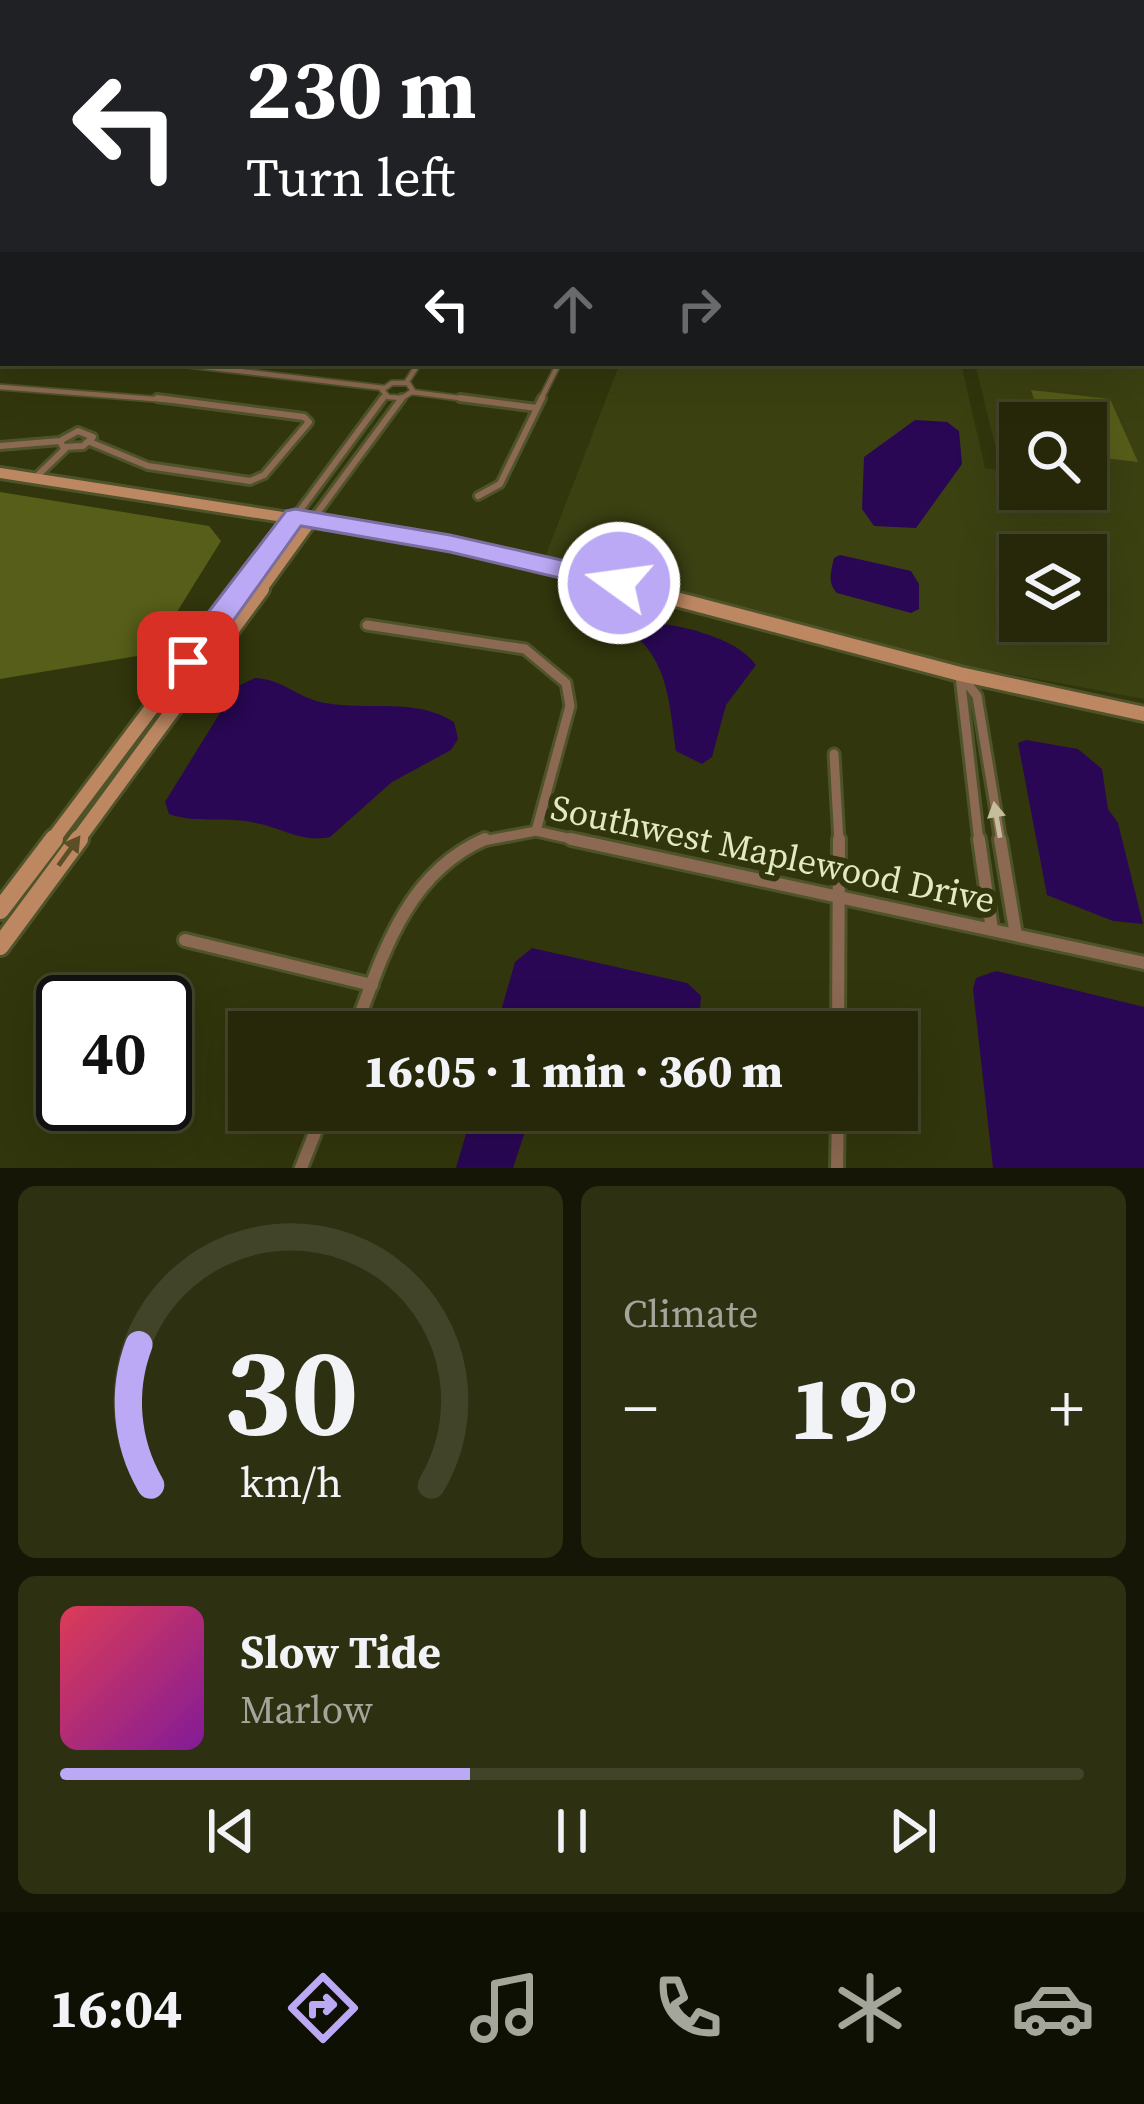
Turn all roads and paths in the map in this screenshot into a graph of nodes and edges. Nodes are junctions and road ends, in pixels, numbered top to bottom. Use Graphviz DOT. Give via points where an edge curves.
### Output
graph roads {
  1 [pos="192,366"];
  2 [pos="417,366"];
  3 [pos="558,366"];
  4 [pos="406,383"];
  5 [pos="0,387"];
  6 [pos="384,392"];
  7 [pos="412,392"];
  8 [pos="403,398"];
  9 [pos="537,408"];
  10 [pos="354,439"];
  11 [pos="369,439"];
  12 [pos="90,442"];
  13 [pos="63,444"];
  14 [pos="0,446"];
  15 [pos="0,473"];
  16 [pos="37,477"];
  17 [pos="478,496"];
  18 [pos="295,517"];
  19 [pos="312,520"];
  20 [pos="367,625"];
  21 [pos="960,674"];
  22 [pos="1144,714"];
  23 [pos="834,754"];
  24 [pos="536,831"];
  25 [pos="840,898"];
  26 [pos="0,910"];
  27 [pos="992,930"];
  28 [pos="1016,935"];
  29 [pos="184,940"];
  30 [pos="0,946"];
  31 [pos="1144,962"];
  32 [pos="372,985"];
  33 [pos="362,1011"];
  34 [pos="838,1011"];
  35 [pos="316,1131"];
  36 [pos="838,1131"];
  37 [pos="302,1168"];
  38 [pos="837,1168"];
  1 -- 6 [label="street"];
  2 -- 4 [label="street"];
  3 -- 9 [label="street"];
  4 -- 6 [label="street"];
  4 -- 7 [label="street"];
  5 -- 12 [label="street" via="308,419 258,480 148,466"];
  6 -- 8 [label="street"];
  6 -- 10 [label="street"];
  7 -- 8 [label="street"];
  7 -- 9 [label="street"];
  8 -- 11 [label="street"];
  9 -- 17 [label="street" via="500,484"];
  10 -- 11 [label="street"];
  10 -- 18 [label="street"];
  11 -- 19 [label="street"];
  12 -- 13 [label="street"];
  12 -- 13 [label="street" via="93,434 84,431"];
  13 -- 14 [label="street"];
  13 -- 16 [label="street"];
  15 -- 16 [label="street"];
  16 -- 18 [label="street"];
  18 -- 19 [label="street"];
  18 -- 26 [label="street"];
  19 -- 21 [label="street" via="551,566"];
  30 -- 19 [label="street, one-way"];
  20 -- 24 [label="street" via="526,649 566,682 570,706"];
  21 -- 22 [label="street"];
  21 -- 27 [label="street"];
  28 -- 21 [label="street, one-way" via="977,696"];
  23 -- 25 [label="street"];
  24 -- 25 [label="street, Southwest Maplewood Drive"];
  24 -- 32 [label="street, Southwest Maplewood Drive" via="488,837 445,860 401,916"];
  25 -- 27 [label="street, Southwest Maplewood Drive"];
  25 -- 34 [label="street"];
  27 -- 28 [label="street, Southwest Maplewood Drive"];
  28 -- 31 [label="street, Southwest Maplewood Drive"];
  29 -- 32 [label="street"];
  32 -- 33 [label="street, Southwest Maplewood Drive"];
  35 -- 37 [label="street"];
  36 -- 38 [label="street"];
}
